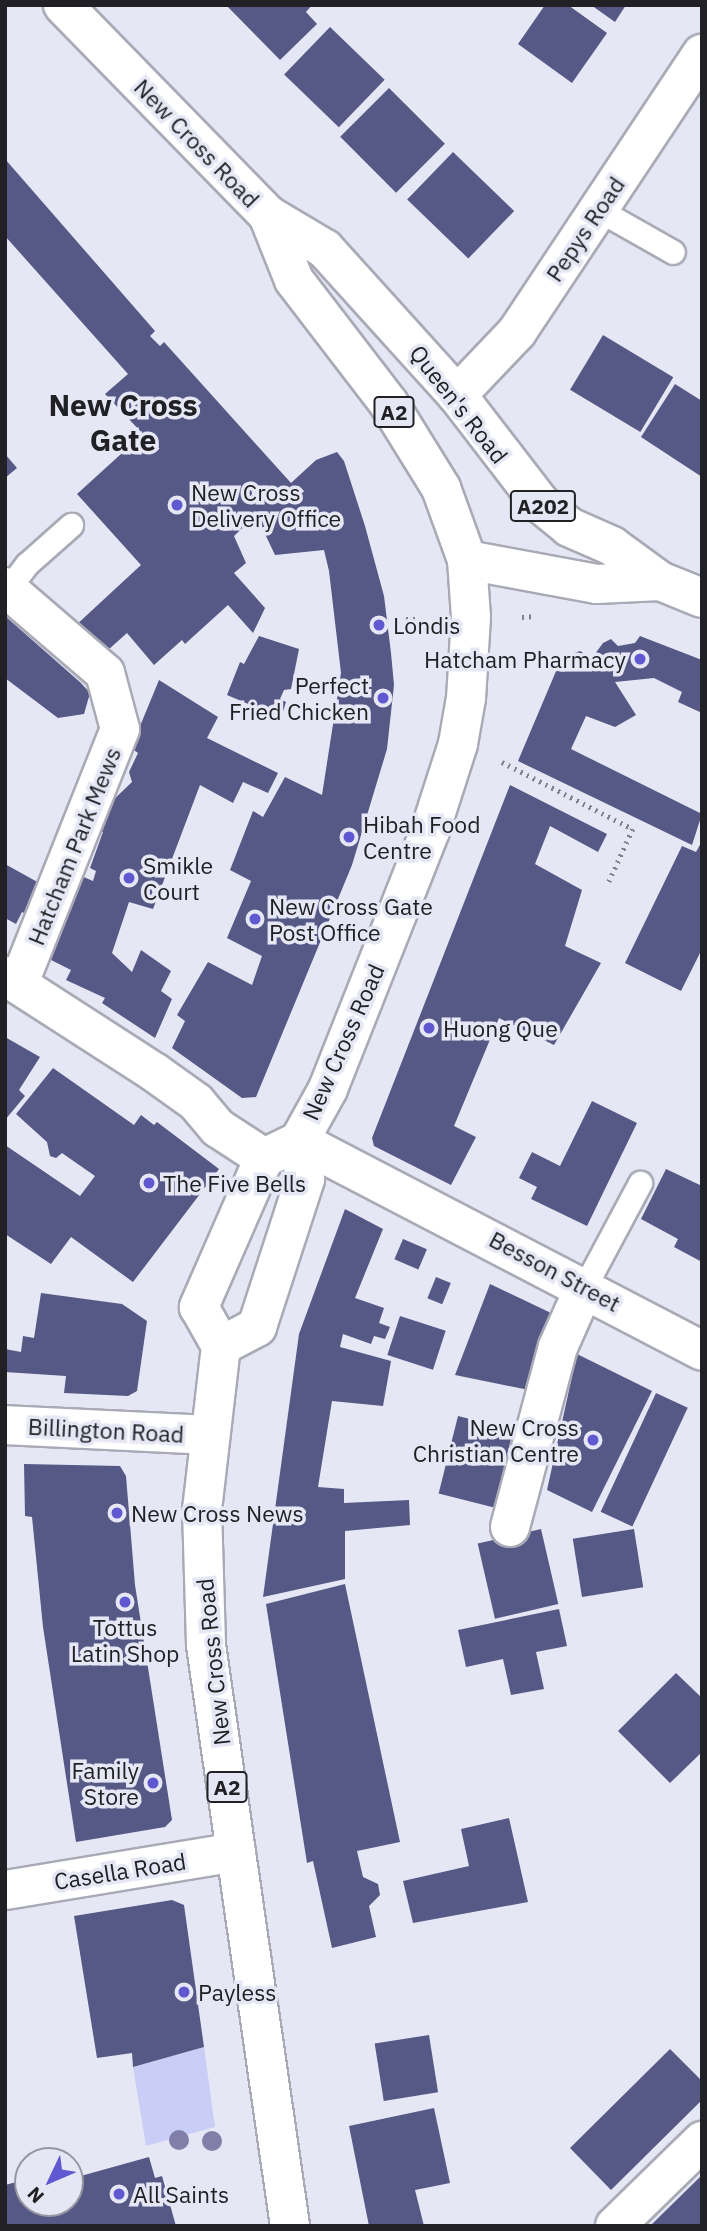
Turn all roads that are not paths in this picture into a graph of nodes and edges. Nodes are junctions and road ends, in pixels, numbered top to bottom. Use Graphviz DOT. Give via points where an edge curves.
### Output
graph roads {
  1 [pos="63,5"];
  2 [pos="702,54"];
  3 [pos="597,209"];
  4 [pos="268,215"];
  5 [pos="673,252"];
  6 [pos="457,395"];
  7 [pos="71,525"];
  8 [pos="467,560"];
  9 [pos="660,581"];
  10 [pos="7,588"];
  11 [pos="702,598"];
  12 [pos="12,980"];
  13 [pos="299,1141"];
  14 [pos="264,1158"];
  15 [pos="639,1183"];
  16 [pos="586,1286"];
  17 [pos="220,1346"];
  18 [pos="702,1351"];
  19 [pos="5,1425"];
  20 [pos="207,1435"];
  21 [pos="510,1527"];
  22 [pos="236,1852"];
  23 [pos="5,1890"];
  24 [pos="702,2141"];
  25 [pos="290,2226"];
  26 [pos="615,2226"];
  1 -- 4 [label="main road, New Cross Road / A2"];
  2 -- 3 [label="main road, Pepys Road"];
  3 -- 5 [label="lane"];
  3 -- 6 [label="main road, Pepys Road" via="517,331"];
  4 -- 6 [label="main road, Queen's Road / A202" via="325,249"];
  4 -- 8 [label="main road, New Cross Road / A2" via="294,280 389,404 441,488"];
  6 -- 9 [label="main road, Queen's Road / A202" via="541,504 569,527 612,546"];
  7 -- 10 [label="lane"];
  8 -- 9 [label="main road, Queen's Road / A202" via="597,584"];
  8 -- 13 [label="main road, New Cross Road / A2" via="471,646 458,744 445,790 328,1089"];
  9 -- 11 [label="main road, Queen's Road / A202"];
  10 -- 12 [label="main road, Hatcham Park Mews" via="105,673 120,729"];
  12 -- 14 [label="main road" via="154,1072 196,1102 218,1128"];
  13 -- 14 [label="main road, New Cross Road"];
  13 -- 16 [label="main road, Besson Street"];
  13 -- 17 [label="main road, New Cross Road" via="305,1179 257,1327"];
  14 -- 17 [label="main road" via="199,1307"];
  15 -- 16 [label="lane"];
  16 -- 18 [label="main road, Besson Street"];
  16 -- 21 [label="main road" via="558,1347"];
  17 -- 20 [label="main road, New Cross Road / A2"];
  19 -- 20 [label="main road, Billington Road"];
  20 -- 22 [label="main road, New Cross Road / A2" via="202,1509 206,1645"];
  22 -- 23 [label="main road, Casella Road"];
  22 -- 25 [label="main road, New Cross Road / A2"];
  24 -- 26 [label="main road"];
}
